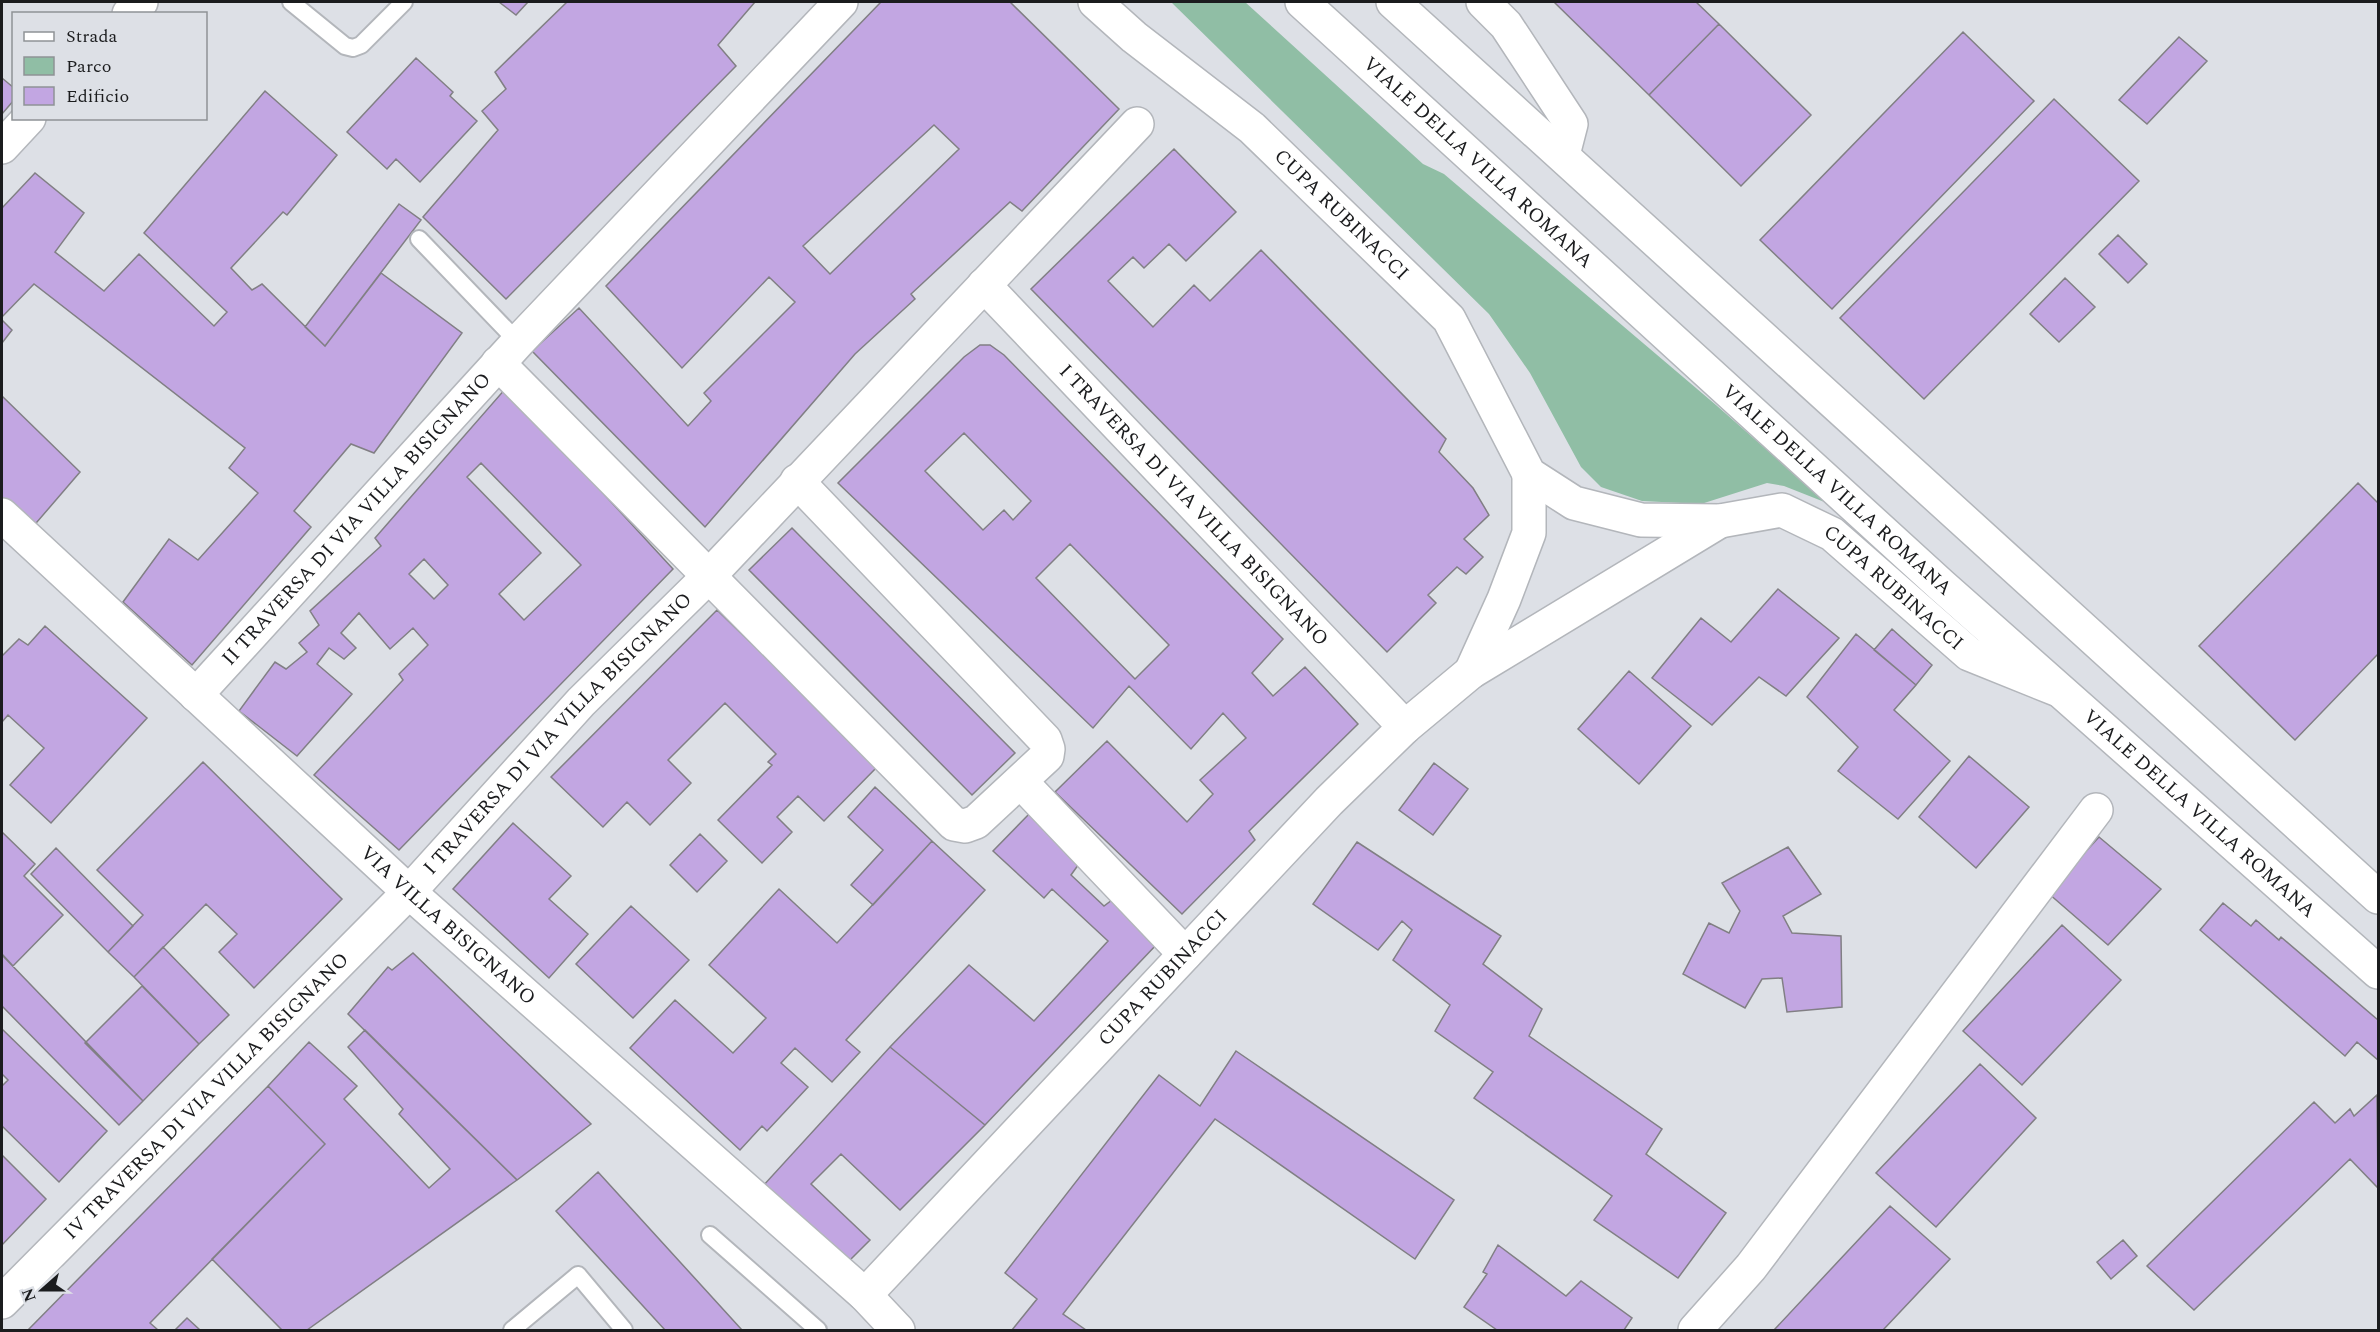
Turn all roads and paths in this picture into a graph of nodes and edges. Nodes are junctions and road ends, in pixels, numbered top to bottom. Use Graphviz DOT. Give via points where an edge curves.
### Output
graph roads {
  1 [pos="291,2"];
  2 [pos="404,2"];
  3 [pos="841,2"];
  4 [pos="1095,2"];
  5 [pos="1302,2"];
  6 [pos="1393,2"];
  7 [pos="1482,2"];
  8 [pos="27,120"];
  9 [pos="1137,124"];
  10 [pos="2,147"];
  11 [pos="1563,155"];
  12 [pos="419,239"];
  13 [pos="984,285"];
  14 [pos="508,352"];
  15 [pos="1529,474"];
  16 [pos="797,481"];
  17 [pos="1720,521"];
  18 [pos="7,531"];
  19 [pos="708,577"];
  20 [pos="1471,672"];
  21 [pos="2061,691"];
  22 [pos="196,695"];
  23 [pos="1405,728"];
  24 [pos="1021,782"];
  25 [pos="2096,810"];
  26 [pos="410,892"];
  27 [pos="2379,897"];
  28 [pos="1185,954"];
  29 [pos="2379,972"];
  30 [pos="710,1235"];
  31 [pos="865,1295"];
  32 [pos="2,1302"];
  33 [pos="512,1330"];
  34 [pos="624,1330"];
  35 [pos="818,1330"];
  36 [pos="898,1330"];
  37 [pos="1695,1330"];
  1 -- 2 [label="lane" via="345,46 353,48 361,45"];
  3 -- 14 [label="street, II TRAVERSA DI VIA VILLA BISIGNANO"];
  4 -- 15 [label="street, CUPA RUBINACCI" via="1252,128 1449,319"];
  5 -- 21 [label="street, VIALE DELLA VILLA ROMANA"];
  6 -- 11 [label="street"];
  7 -- 11 [label="street" via="1506,25 1571,124"];
  8 -- 10 [label="street"];
  9 -- 13 [label="street, I TRAVERSA DI VIA VILLA BISIGNANO"];
  11 -- 27 [label="street"];
  12 -- 14 [label="lane"];
  13 -- 16 [label="street, I TRAVERSA DI VIA VILLA BISIGNANO"];
  13 -- 23 [label="street, I TRAVERSA DI VIA VILLA BISIGNANO"];
  14 -- 19 [label="street, I TRAVERSA DI VIA VILLA BISIGNANO"];
  14 -- 22 [label="street, II TRAVERSA DI VIA VILLA BISIGNANO"];
  15 -- 17 [label="street, CUPA RUBINACCI" via="1575,503 1641,520"];
  15 -- 20 [label="street, CUPA RUBINACCI" via="1529,533"];
  16 -- 19 [label="street, I TRAVERSA DI VIA VILLA BISIGNANO"];
  16 -- 24 [label="street, I TRAVERSA DI VIA VILLA BISIGNANO" via="1045,740 1047,756"];
  17 -- 20 [label="street, CUPA RUBINACCI"];
  17 -- 21 [label="street, CUPA RUBINACCI" via="1782,510 1832,534 1969,654"];
  18 -- 22 [label="street, VIA VILLA BISIGNANO"];
  19 -- 24 [label="street, I TRAVERSA DI VIA VILLA BISIGNANO" via="954,824 976,822"];
  19 -- 26 [label="street, I TRAVERSA DI VIA VILLA BISIGNANO" via="581,702"];
  20 -- 23 [label="street, CUPA RUBINACCI"];
  21 -- 29 [label="street, VIALE DELLA VILLA ROMANA"];
  22 -- 26 [label="street, VIA VILLA BISIGNANO"];
  23 -- 28 [label="street, CUPA RUBINACCI"];
  24 -- 28 [label="street"];
  25 -- 37 [label="street" via="1751,1267"];
  26 -- 31 [label="street, VIA VILLA BISIGNANO"];
  26 -- 32 [label="street, IV TRAVERSA DI VIA VILLA BISIGNANO"];
  28 -- 31 [label="street, CUPA RUBINACCI"];
  30 -- 35 [label="lane"];
  31 -- 36 [label="street, VIA VILLA BISIGNANO"];
  33 -- 34 [label="lane" via="576,1275"];
}
